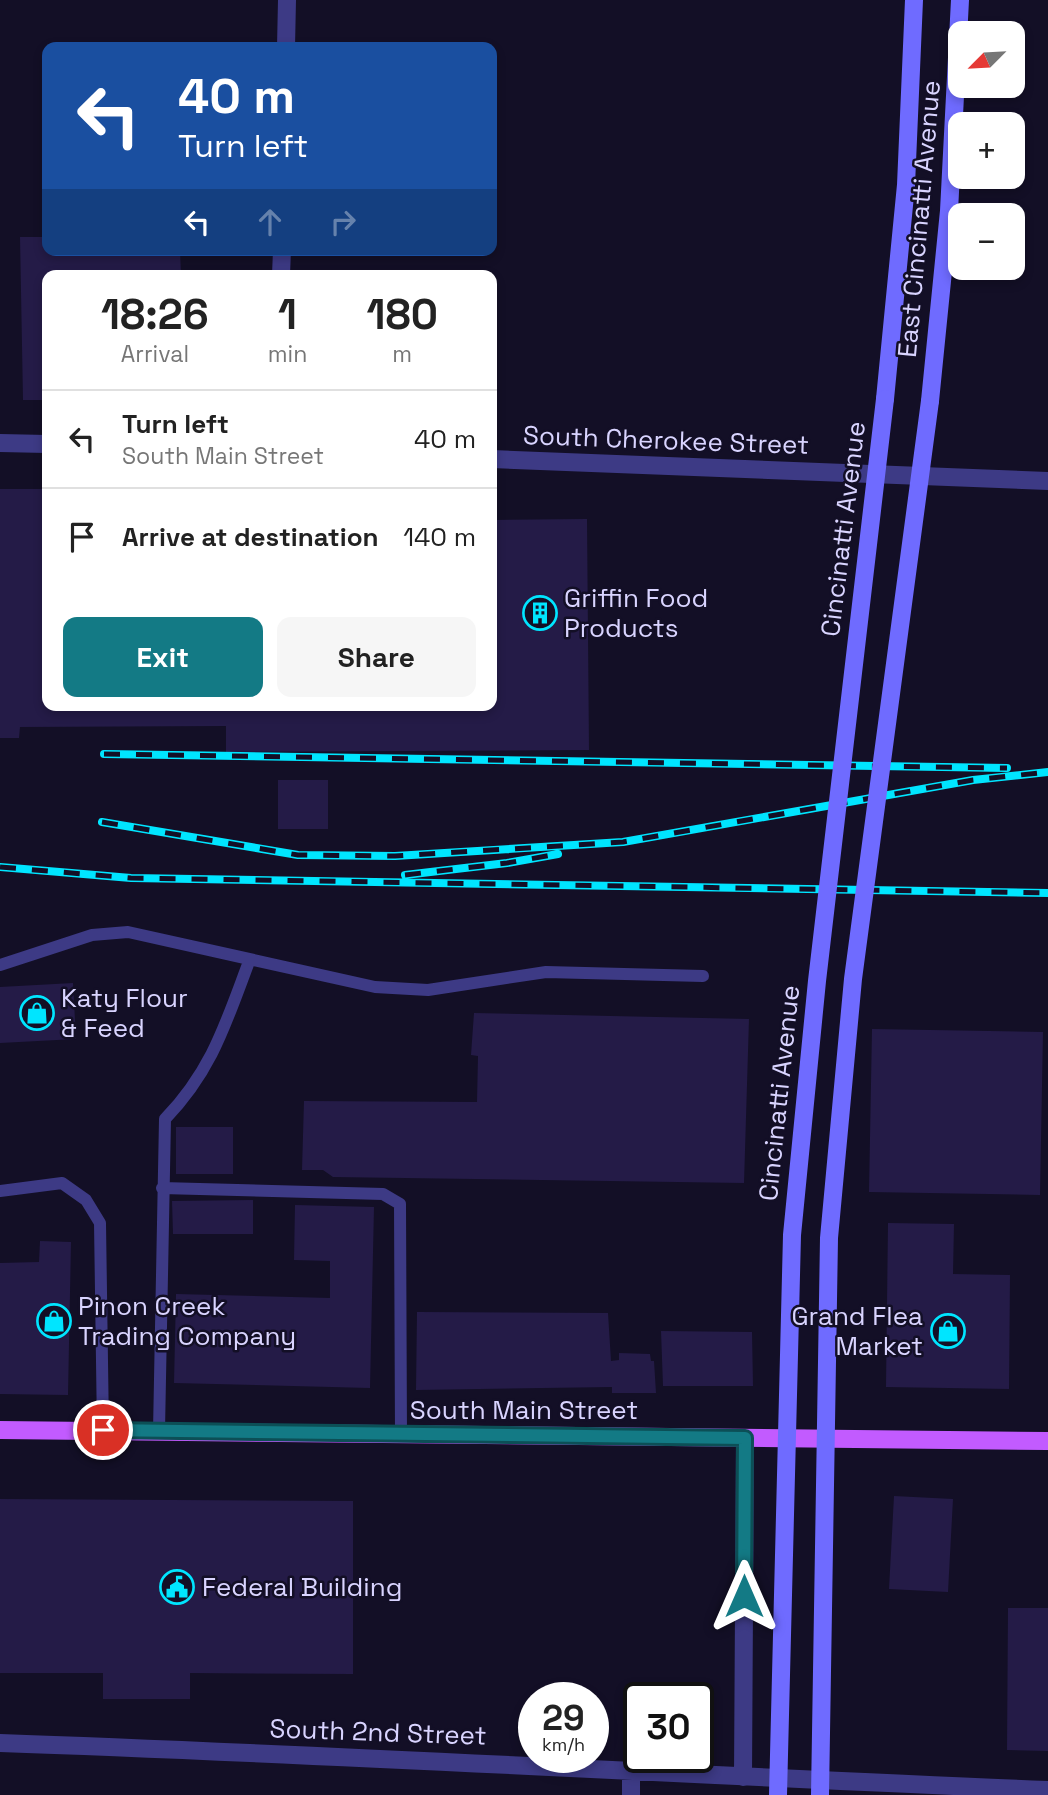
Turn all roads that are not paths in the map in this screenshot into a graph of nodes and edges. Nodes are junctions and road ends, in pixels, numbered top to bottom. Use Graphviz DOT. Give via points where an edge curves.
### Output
graph roads {
  1 [pos="287,0"];
  2 [pos="914,0"];
  3 [pos="960,0"];
  4 [pos="286,42"];
  5 [pos="885,399"];
  6 [pos="0,443"];
  7 [pos="42,444"];
  8 [pos="497,459"];
  9 [pos="1048,481"];
  10 [pos="250,959"];
  11 [pos="0,965"];
  12 [pos="703,976"];
  13 [pos="162,1188"];
  14 [pos="0,1191"];
  15 [pos="0,1430"];
  16 [pos="103,1430"];
  17 [pos="159,1431"];
  18 [pos="401,1435"];
  19 [pos="745,1438"];
  20 [pos="1048,1441"];
  21 [pos="0,1743"];
  22 [pos="623,1769"];
  23 [pos="631,1773"];
  24 [pos="687,1773"];
  25 [pos="743,1777"];
  26 [pos="1048,1790"];
  27 [pos="631,1795"];
  28 [pos="778,1795"];
  29 [pos="820,1795"];
  1 -- 4 [label="street"];
  2 -- 5 [label="street, East Cincinatti Avenue" via="906,185"];
  3 -- 29 [label="street, East Cincinatti Avenue, bridge" via="949,211 930,401 853,979 829,1238"];
  5 -- 28 [label="street, Cincinatti Avenue, bridge" via="792,1235"];
  6 -- 7 [label="street"];
  8 -- 9 [label="street, South Cherokee Street"];
  10 -- 11 [label="lane" via="128,932 92,935"];
  10 -- 12 [label="lane" via="375,987 428,990 546,972"];
  10 -- 13 [label="lane" via="214,1054 165,1119"];
  13 -- 17 [label="lane"];
  13 -- 18 [label="lane" via="383,1194 400,1204"];
  14 -- 16 [label="lane" via="62,1184 86,1200 100,1223"];
  15 -- 16 [label="main road, South Main Street"];
  16 -- 17 [label="main road, South Main Street"];
  17 -- 18 [label="main road, South Main Street"];
  18 -- 19 [label="main road, South Main Street"];
  19 -- 20 [label="main road, South Main Street"];
  19 -- 25 [label="street"];
  21 -- 22 [label="street, South 2nd Street"];
  23 -- 27 [label="street"];
  24 -- 25 [label="street, South 2nd Street"];
  25 -- 26 [label="street, South 2nd Street"];
}
